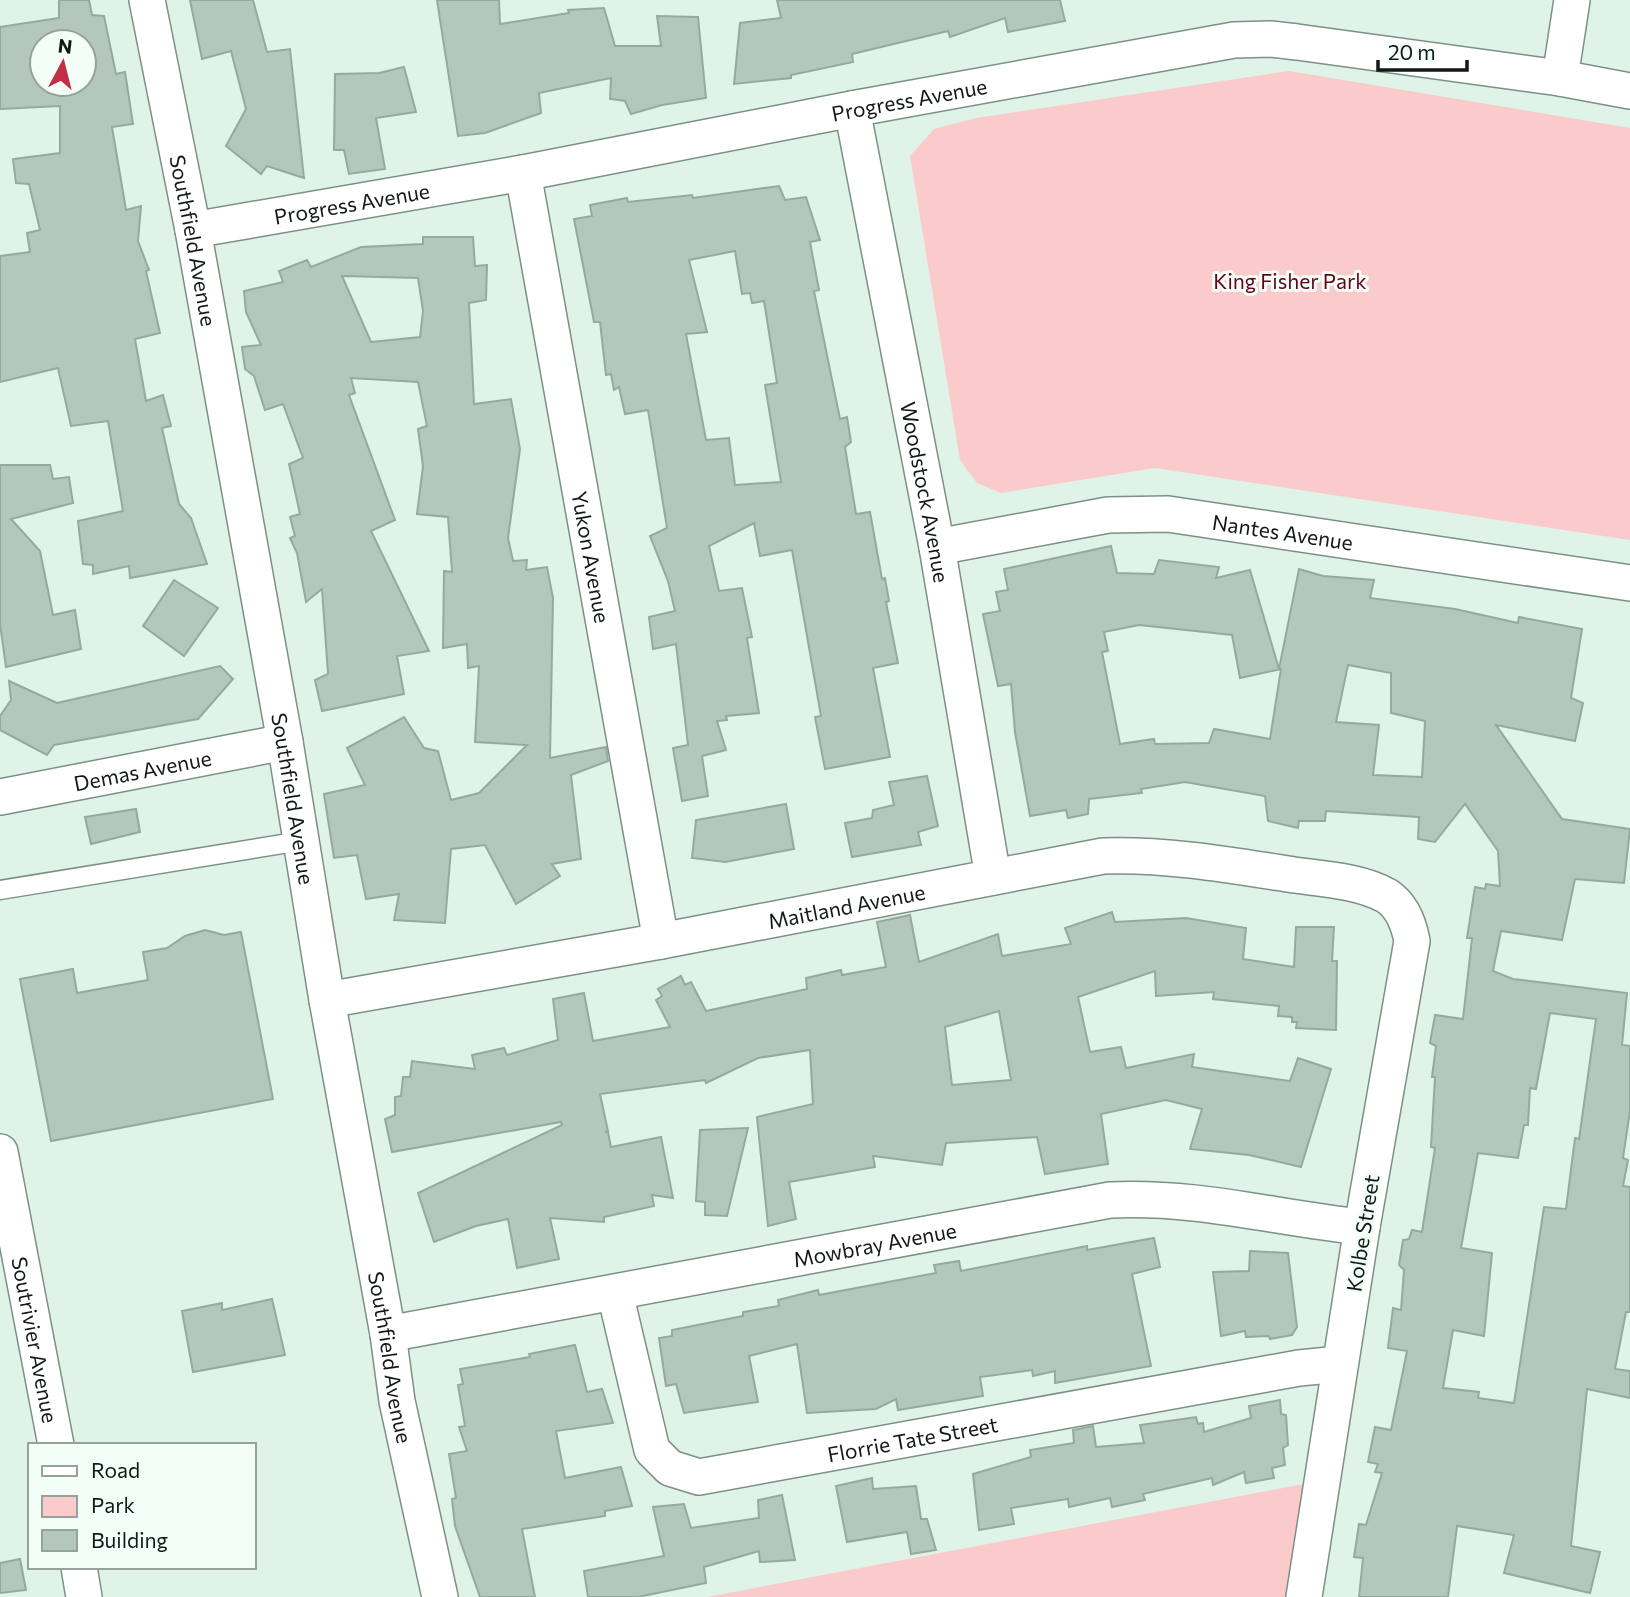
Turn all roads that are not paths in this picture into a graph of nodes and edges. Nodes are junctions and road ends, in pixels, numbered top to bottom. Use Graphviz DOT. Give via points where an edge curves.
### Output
graph roads {
  1 [pos="147,0"];
  2 [pos="1572,0"];
  3 [pos="1560,78"];
  4 [pos="1630,91"];
  5 [pos="852,109"];
  6 [pos="523,173"];
  7 [pos="192,230"];
  8 [pos="937,547"];
  9 [pos="1630,583"];
  10 [pos="285,742"];
  11 [pos="0,797"];
  12 [pos="301,841"];
  13 [pos="993,877"];
  14 [pos="1370,888"];
  15 [pos="0,890"];
  16 [pos="661,941"];
  17 [pos="327,1000"];
  18 [pos="0,1152"];
  19 [pos="1362,1227"];
  20 [pos="615,1293"];
  21 [pos="388,1334"];
  22 [pos="1340,1364"];
  23 [pos="56,1443"];
  24 [pos="79,1569"];
  25 [pos="84,1597"];
  26 [pos="440,1597"];
  27 [pos="1304,1597"];
  1 -- 7 [label="street, Southfield Avenue"];
  2 -- 3 [label="street"];
  3 -- 4 [label="street, Progress Avenue"];
  3 -- 5 [label="street, Progress Avenue" via="1270,39 1234,40"];
  5 -- 6 [label="street, Progress Avenue"];
  5 -- 8 [label="street, Woodstock Avenue"];
  6 -- 7 [label="street, Progress Avenue"];
  6 -- 16 [label="street, Yukon Avenue"];
  7 -- 10 [label="street, Southfield Avenue"];
  8 -- 9 [label="street, Nantes Avenue" via="1108,515 1168,514"];
  8 -- 13 [label="street, Woodstock Avenue"];
  10 -- 11 [label="street, Demas Avenue"];
  10 -- 12 [label="street, Southfield Avenue"];
  12 -- 15 [label="lane"];
  12 -- 17 [label="street, Southfield Avenue"];
  13 -- 14 [label="street, Maitland Avenue" via="1103,856 1143,855"];
  13 -- 16 [label="street, Maitland Avenue"];
  14 -- 19 [label="street, Kolbe Street" via="1390,898 1401,911 1412,941"];
  16 -- 17 [label="street, Maitland Avenue"];
  17 -- 21 [label="street, Southfield Avenue"];
  18 -- 23 [label="street, Soutrivier Avenue"];
  19 -- 20 [label="street, Mowbray Avenue" via="1210,1202 1110,1200"];
  19 -- 22 [label="street, Kolbe Street"];
  20 -- 21 [label="street, Mowbray Avenue"];
  20 -- 22 [label="street, Florrie Tate Street" via="652,1450 670,1468 699,1477"];
  21 -- 26 [label="street, Southfield Avenue" via="397,1401"];
  22 -- 27 [label="street, Kolbe Street"];
  24 -- 25 [label="street"];
}
